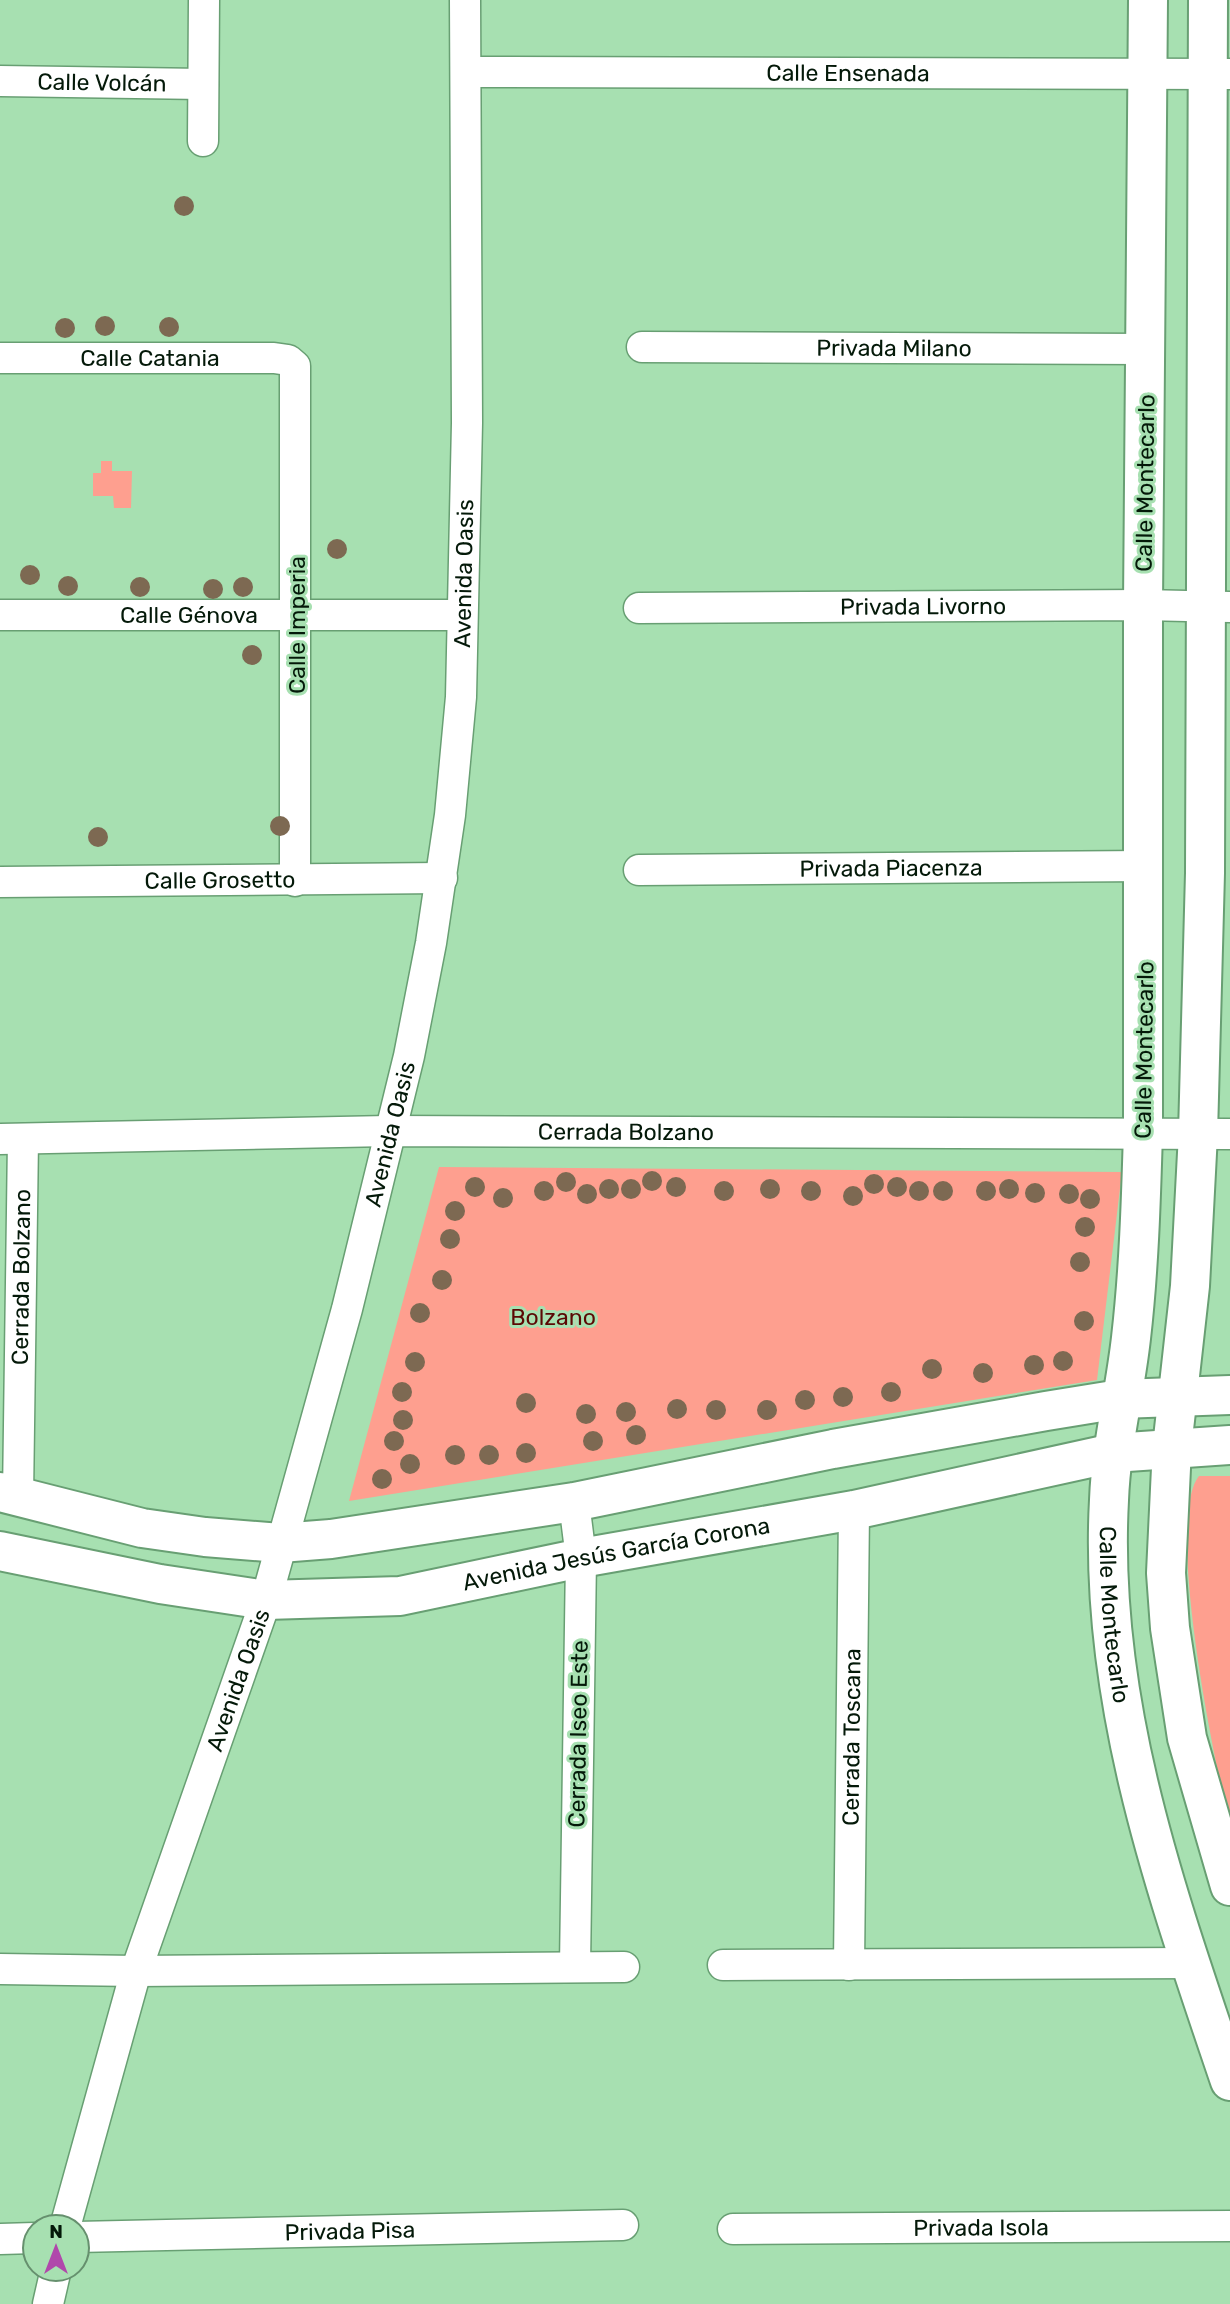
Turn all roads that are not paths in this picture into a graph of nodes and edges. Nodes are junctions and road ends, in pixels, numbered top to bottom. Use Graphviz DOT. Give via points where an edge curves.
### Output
graph roads {
  1 [pos="204,0"];
  2 [pos="466,0"];
  3 [pos="1148,0"];
  4 [pos="1208,0"];
  5 [pos="466,72"];
  6 [pos="1148,72"];
  7 [pos="1219,74"];
  8 [pos="0,81"];
  9 [pos="203,84"];
  10 [pos="203,141"];
  11 [pos="642,346"];
  12 [pos="1147,349"];
  13 [pos="1219,349"];
  14 [pos="0,358"];
  15 [pos="296,370"];
  16 [pos="1143,605"];
  17 [pos="1217,607"];
  18 [pos="639,608"];
  19 [pos="297,614"];
  20 [pos="0,615"];
  21 [pos="461,615"];
  22 [pos="1144,866"];
  23 [pos="639,870"];
  24 [pos="1218,873"];
  25 [pos="442,878"];
  26 [pos="295,881"];
  27 [pos="0,882"];
  28 [pos="388,1130"];
  29 [pos="1143,1132"];
  30 [pos="1214,1134"];
  31 [pos="11,1139"];
  32 [pos="1230,1395"];
  33 [pos="1179,1397"];
  34 [pos="1120,1399"];
  35 [pos="1230,1445"];
  36 [pos="1172,1447"];
  37 [pos="1113,1453"];
  38 [pos="9,1495"];
  39 [pos="574,1502"];
  40 [pos="854,1510"];
  41 [pos="279,1543"];
  42 [pos="0,1551"];
  43 [pos="581,1559"];
  44 [pos="266,1600"];
  45 [pos="1230,1886"];
  46 [pos="1193,1963"];
  47 [pos="723,1965"];
  48 [pos="849,1965"];
  49 [pos="575,1966"];
  50 [pos="624,1966"];
  51 [pos="0,1969"];
  52 [pos="136,1971"];
  53 [pos="1230,2081"];
  54 [pos="69,2213"];
  55 [pos="623,2225"];
  56 [pos="1230,2226"];
  57 [pos="733,2229"];
  58 [pos="91,2237"];
  59 [pos="21,2238"];
  60 [pos="0,2239"];
  61 [pos="53,2283"];
  62 [pos="48,2304"];
  1 -- 9 [label="street"];
  2 -- 5 [label="street, Avenida Oasis"];
  3 -- 6 [label="street, Calle Montecarlo"];
  4 -- 7 [label="street"];
  5 -- 6 [label="street, Calle Ensenada"];
  5 -- 21 [label="street, Avenida Oasis" via="467,423"];
  6 -- 7 [label="street, Calle Ensenada"];
  6 -- 12 [label="street, Calle Montecarlo"];
  7 -- 13 [label="street"];
  8 -- 9 [label="street, Calle Volcán"];
  9 -- 10 [label="street"];
  11 -- 12 [label="street, Privada Milano"];
  12 -- 16 [label="street, Calle Montecarlo"];
  13 -- 17 [label="street"];
  14 -- 15 [label="street, Calle Catania" via="274,358 288,360"];
  15 -- 19 [label="street, Calle Imperia"];
  16 -- 17 [label="street, Privada Livorno"];
  16 -- 18 [label="street, Privada Livorno"];
  16 -- 22 [label="street, Calle Montecarlo"];
  17 -- 24 [label="street"];
  19 -- 20 [label="street, Calle Génova"];
  19 -- 21 [label="street, Calle Génova"];
  19 -- 26 [label="street, Calle Imperia"];
  21 -- 25 [label="street, Avenida Oasis" via="457,760"];
  22 -- 23 [label="street, Privada Piacenza"];
  22 -- 29 [label="street, Calle Montecarlo"];
  24 -- 30 [label="street"];
  25 -- 26 [label="street, Calle Grosetto"];
  25 -- 28 [label="street, Avenida Oasis" via="409,1056"];
  26 -- 27 [label="street, Calle Grosetto"];
  28 -- 29 [label="street, Cerrada Bolzano"];
  28 -- 31 [label="street, Cerrada Bolzano"];
  28 -- 41 [label="street, Avenida Oasis" via="347,1309"];
  29 -- 30 [label="street, Cerrada Bolzano"];
  29 -- 34 [label="street, Calle Montecarlo" via="1133,1317"];
  30 -- 33 [label="street" via="1190,1286"];
  31 -- 38 [label="street, Cerrada Bolzano"];
  32 -- 33 [label="street"];
  33 -- 34 [label="street"];
  33 -- 36 [label="street"];
  34 -- 37 [label="street, Calle Montecarlo"];
  34 -- 39 [label="street" via="833,1449"];
  35 -- 36 [label="street, Avenida Jesús García Corona"];
  36 -- 37 [label="street, Avenida Jesús García Corona"];
  36 -- 45 [label="street" via="1166,1573 1178,1692 1202,1796"];
  37 -- 40 [label="street, Avenida Jesús García Corona"];
  37 -- 46 [label="street, Calle Montecarlo" via="1108,1501 1117,1672 1149,1836"];
  38 -- 41 [label="street" via="142,1528"];
  39 -- 41 [label="street"];
  39 -- 43 [label="street, Cerrada Iseo Este"];
  40 -- 43 [label="street, Avenida Jesús García Corona"];
  40 -- 48 [label="street, Cerrada Toscana"];
  41 -- 44 [label="street, Avenida Oasis"];
  42 -- 44 [label="street, Avenida Jesús García Corona"];
  43 -- 44 [label="street, Avenida Jesús García Corona" via="400,1596"];
  43 -- 49 [label="street, Cerrada Iseo Este"];
  44 -- 52 [label="street, Avenida Oasis"];
  46 -- 48 [label="street"];
  46 -- 53 [label="street, Calle Montecarlo"];
  47 -- 48 [label="street"];
  49 -- 50 [label="street"];
  49 -- 52 [label="street"];
  51 -- 52 [label="street"];
  52 -- 54 [label="street, Avenida Oasis"];
  55 -- 58 [label="street, Privada Pisa"];
  56 -- 57 [label="street, Privada Isola"];
  59 -- 60 [label="street"];
  61 -- 62 [label="street"];
}
